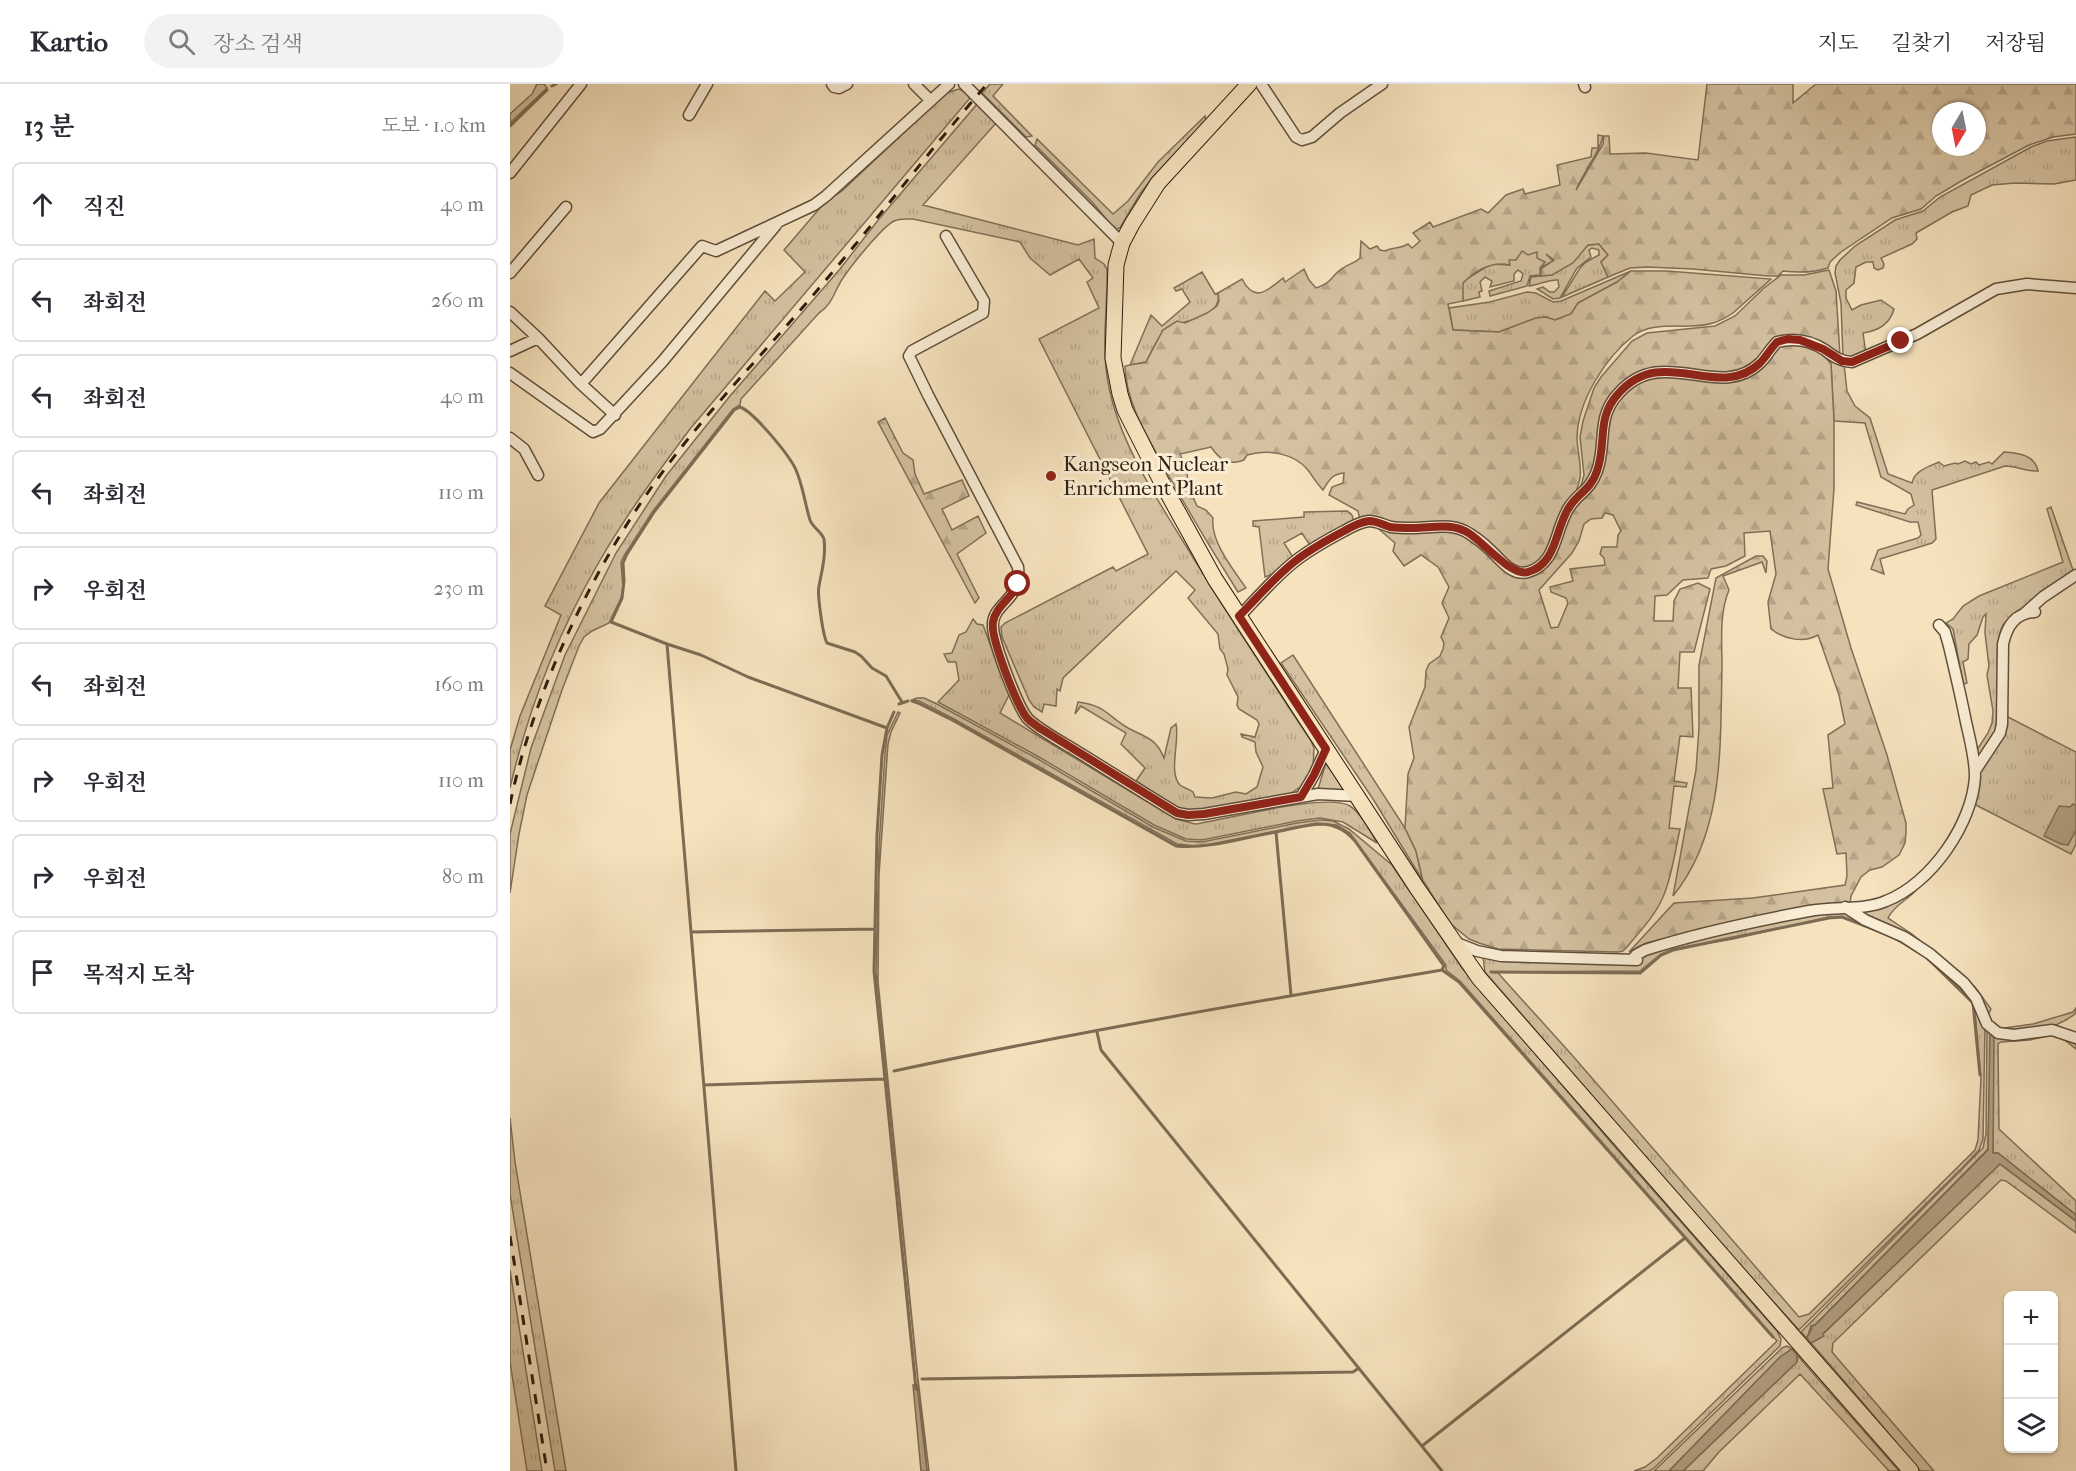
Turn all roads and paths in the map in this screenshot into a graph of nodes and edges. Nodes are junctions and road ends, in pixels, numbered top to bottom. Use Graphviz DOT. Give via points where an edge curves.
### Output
graph roads {
  1 [pos="581,84"];
  2 [pos="707,84"];
  3 [pos="832,84"];
  4 [pos="847,84"];
  5 [pos="914,84"];
  6 [pos="949,84"];
  7 [pos="964,84"];
  8 [pos="1249,84"];
  9 [pos="1261,84"];
  10 [pos="1382,84"];
  11 [pos="930,100"];
  12 [pos="689,115"];
  13 [pos="510,173"];
  14 [pos="566,207"];
  15 [pos="780,220"];
  16 [pos="946,236"];
  17 [pos="1122,243"];
  18 [pos="510,273"];
  19 [pos="2076,288"];
  20 [pos="510,312"];
  21 [pos="538,338"];
  22 [pos="510,351"];
  23 [pos="510,373"];
  24 [pos="581,384"];
  25 [pos="615,415"];
  26 [pos="510,438"];
  27 [pos="538,475"];
  28 [pos="2076,575"];
  29 [pos="1239,616"];
  30 [pos="1939,625"];
  31 [pos="1326,749"];
  32 [pos="1975,771"];
  33 [pos="1358,796"];
  34 [pos="1301,797"];
  35 [pos="1845,907"];
  36 [pos="1454,942"];
  37 [pos="2076,1038"];
  38 [pos="1911,1471"];
  1 -- 13 [label="street"];
  2 -- 12 [label="street"];
  3 -- 4 [label="street" via="839,88"];
  5 -- 11 [label="street"];
  6 -- 11 [label="street"];
  7 -- 17 [label="street"];
  8 -- 17 [label="main road" via="1158,183"];
  9 -- 10 [label="street" via="1296,137 1302,140 1312,138 1340,112"];
  11 -- 15 [label="street" via="826,196"];
  14 -- 18 [label="street"];
  15 -- 24 [label="street" via="716,250 702,246"];
  15 -- 25 [label="street"];
  16 -- 34 [label="street" via="985,307 983,312 909,356 1018,567 1015,592 992,624 1013,689 1027,718 1177,813 1204,814"];
  17 -- 29 [label="main road" via="1116,265 1113,358 1125,410 1187,531"];
  19 -- 29 [label="street" via="2026,284 1996,289 1917,334 1852,362 1842,361 1811,344 1788,339 1777,342 1761,363 1738,376 1723,378 1665,371 1640,375 1610,403 1604,417 1597,471 1586,491 1571,504 1553,549 1537,569 1522,574 1515,571 1461,529 1390,527 1368,521 1329,539 1294,562"];
  20 -- 21 [label="street"];
  21 -- 22 [label="street"];
  21 -- 24 [label="street"];
  23 -- 25 [label="street" via="593,432"];
  24 -- 25 [label="street"];
  26 -- 27 [label="street" via="524,449"];
  28 -- 32 [label="street" via="2043,597 2030,613 2011,622 2006,631 2002,724"];
  29 -- 31 [label="main road"];
  30 -- 32 [label="street" via="1949,646"];
  31 -- 33 [label="main road"];
  31 -- 34 [label="street"];
  32 -- 35 [label="street" via="1974,789 1960,827 1936,864 1886,901"];
  33 -- 34 [label="street"];
  33 -- 36 [label="main road"];
  35 -- 36 [label="street" via="1808,911 1665,944 1636,954 1635,960 1501,956"];
  35 -- 37 [label="street" via="1929,954 1964,983 1976,998 1987,1024 1998,1033 2052,1030"];
  36 -- 38 [label="main road" via="1479,978"];
}
